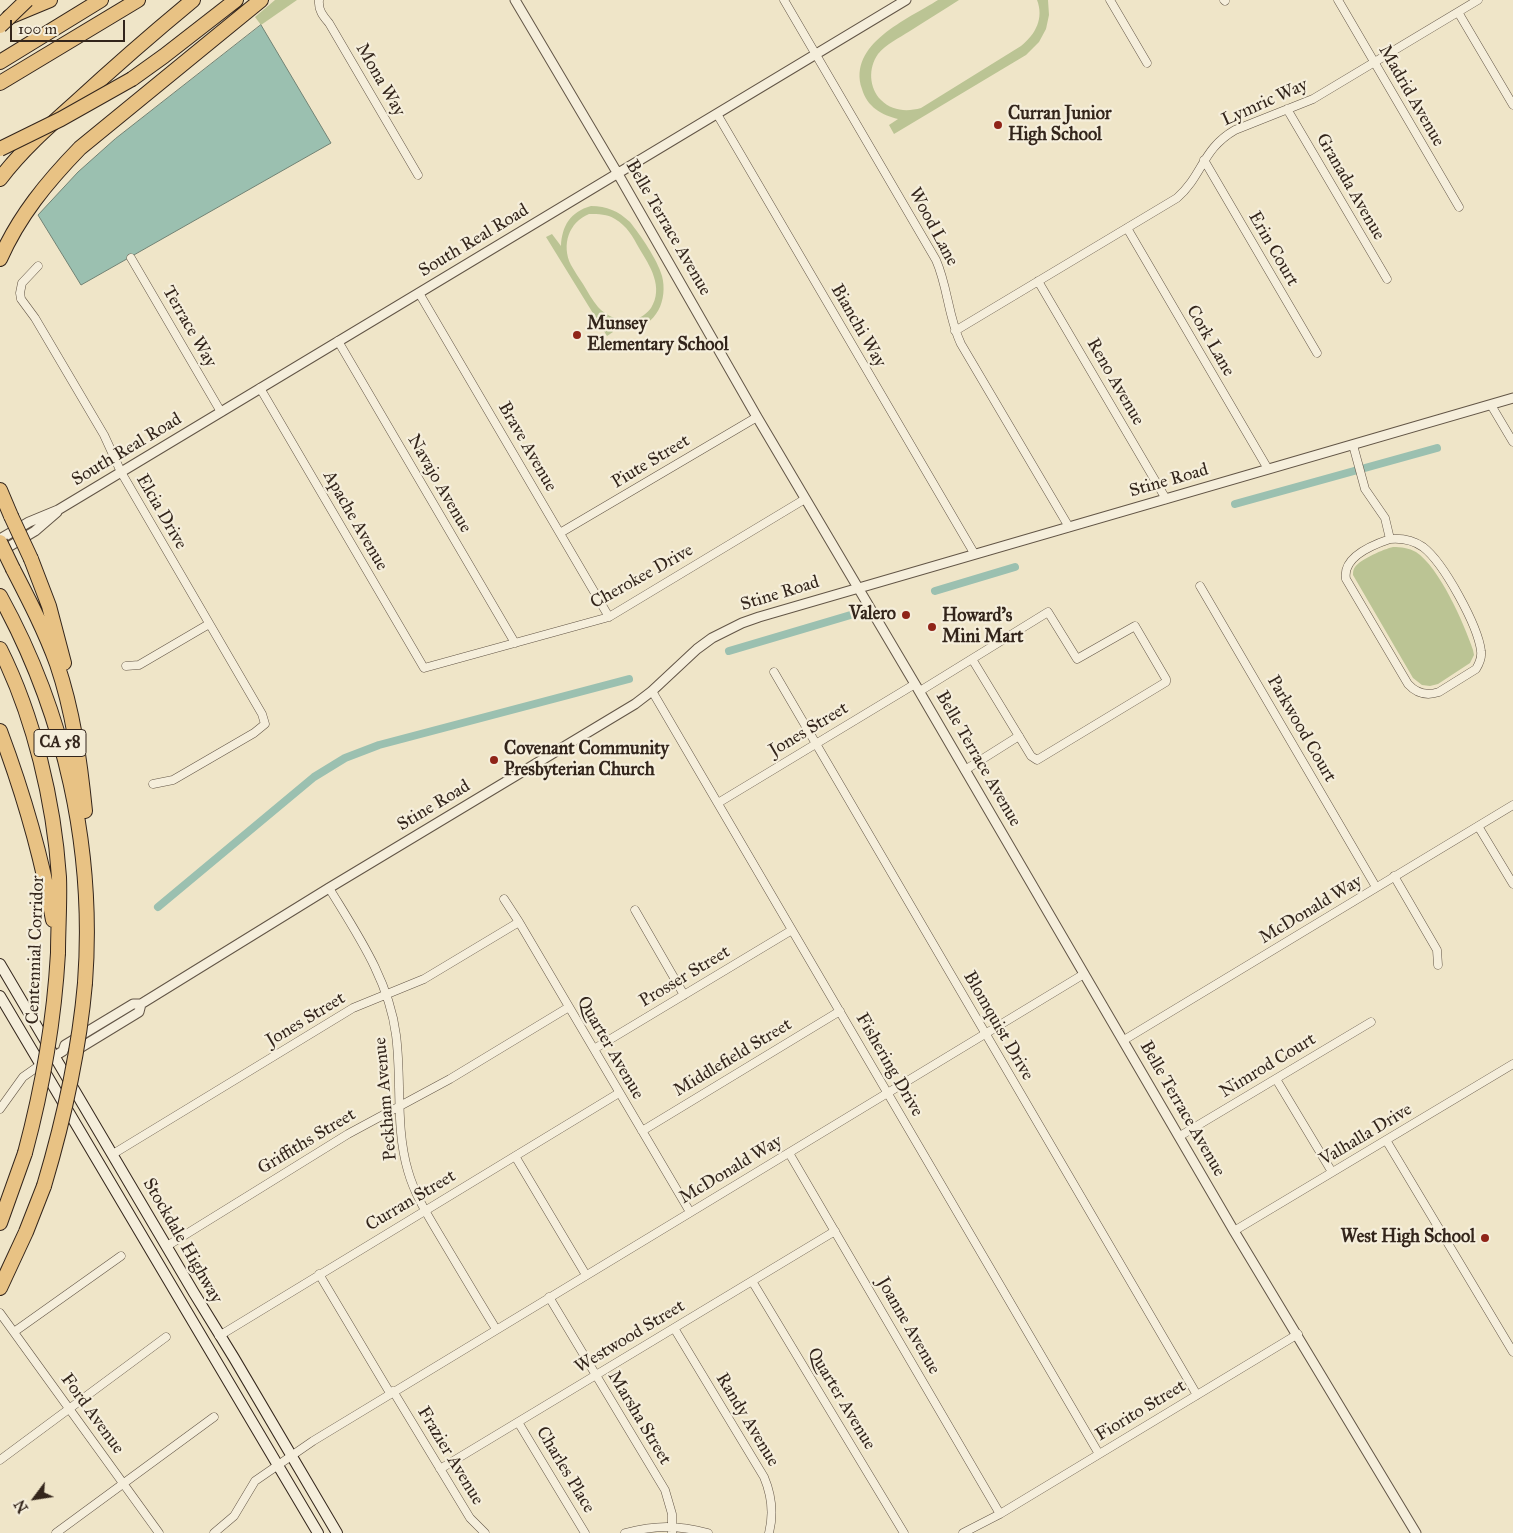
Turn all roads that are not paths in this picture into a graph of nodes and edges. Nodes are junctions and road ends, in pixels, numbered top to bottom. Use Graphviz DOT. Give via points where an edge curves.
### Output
graph roads {
  1 [pos="27,0"];
  2 [pos="50,0"];
  3 [pos="100,0"];
  4 [pos="138,0"];
  5 [pos="188,0"];
  6 [pos="193,0"];
  7 [pos="236,0"];
  8 [pos="261,0"];
  9 [pos="319,0"];
  10 [pos="515,0"];
  11 [pos="784,0"];
  12 [pos="906,0"];
  13 [pos="1110,0"];
  14 [pos="1338,0"];
  15 [pos="1478,0"];
  16 [pos="1458,12"];
  17 [pos="0,20"];
  18 [pos="0,26"];
  19 [pos="816,54"];
  20 [pos="0,62"];
  21 [pos="1374,62"];
  22 [pos="1147,63"];
  23 [pos="0,83"];
  24 [pos="1513,105"];
  25 [pos="1287,109"];
  26 [pos="717,114"];
  27 [pos="0,149"];
  28 [pos="0,155"];
  29 [pos="1204,160"];
  30 [pos="618,174"];
  31 [pos="418,176"];
  32 [pos="0,179"];
  33 [pos="1459,207"];
  34 [pos="1127,228"];
  35 [pos="131,258"];
  36 [pos="0,259"];
  37 [pos="38,266"];
  38 [pos="1387,279"];
  39 [pos="1038,281"];
  40 [pos="419,293"];
  41 [pos="955,331"];
  42 [pos="338,341"];
  43 [pos="1317,353"];
  44 [pos="260,388"];
  45 [pos="1513,398"];
  46 [pos="1491,405"];
  47 [pos="221,412"];
  48 [pos="757,417"];
  49 [pos="1513,442"];
  50 [pos="1353,445"];
  51 [pos="1268,469"];
  52 [pos="120,472"];
  53 [pos="0,490"];
  54 [pos="805,499"];
  55 [pos="1166,499"];
  56 [pos="58,510"];
  57 [pos="1069,527"];
  58 [pos="560,533"];
  59 [pos="1390,539"];
  60 [pos="0,541"];
  61 [pos="0,552"];
  62 [pos="974,553"];
  63 [pos="1200,586"];
  64 [pos="858,588"];
  65 [pos="0,596"];
  66 [pos="608,617"];
  67 [pos="209,624"];
  68 [pos="514,643"];
  69 [pos="0,649"];
  70 [pos="972,659"];
  71 [pos="126,666"];
  72 [pos="424,668"];
  73 [pos="774,672"];
  74 [pos="917,688"];
  75 [pos="652,691"];
  76 [pos="74,730"];
  77 [pos="0,732"];
  78 [pos="1019,736"];
  79 [pos="816,744"];
  80 [pos="965,770"];
  81 [pos="153,784"];
  82 [pos="718,803"];
  83 [pos="1513,805"];
  84 [pos="1478,826"];
  85 [pos="1394,876"];
  86 [pos="1513,884"];
  87 [pos="1376,887"];
  88 [pos="329,888"];
  89 [pos="504,899"];
  90 [pos="87,900"];
  91 [pos="635,910"];
  92 [pos="519,922"];
  93 [pos="792,930"];
  94 [pos="58,949"];
  95 [pos="0,964"];
  96 [pos="1438,964"];
  97 [pos="1084,974"];
  98 [pos="386,994"];
  99 [pos="684,995"];
  100 [pos="0,996"];
  101 [pos="569,1007"];
  102 [pos="840,1011"];
  103 [pos="1371,1022"];
  104 [pos="986,1034"];
  105 [pos="1124,1040"];
  106 [pos="594,1049"];
  107 [pos="59,1054"];
  108 [pos="40,1064"];
  109 [pos="1513,1064"];
  110 [pos="1276,1079"];
  111 [pos="620,1093"];
  112 [pos="888,1093"];
  113 [pos="400,1106"];
  114 [pos="0,1110"];
  115 [pos="642,1131"];
  116 [pos="1180,1136"];
  117 [pos="1386,1140"];
  118 [pos="789,1153"];
  119 [pos="113,1154"];
  120 [pos="515,1156"];
  121 [pos="1332,1172"];
  122 [pos="425,1210"];
  123 [pos="690,1212"];
  124 [pos="0,1223"];
  125 [pos="835,1231"];
  126 [pos="1234,1231"];
  127 [pos="167,1246"];
  128 [pos="121,1256"];
  129 [pos="319,1274"];
  130 [pos="586,1275"];
  131 [pos="752,1281"];
  132 [pos="0,1288"];
  133 [pos="549,1297"];
  134 [pos="0,1313"];
  135 [pos="674,1328"];
  136 [pos="496,1330"];
  137 [pos="14,1332"];
  138 [pos="1298,1334"];
  139 [pos="219,1336"];
  140 [pos="166,1337"];
  141 [pos="1513,1352"];
  142 [pos="596,1375"];
  143 [pos="392,1392"];
  144 [pos="1197,1395"];
  145 [pos="69,1409"];
  146 [pos="214,1417"];
  147 [pos="518,1422"];
  148 [pos="1100,1454"];
  149 [pos="0,1460"];
  150 [pos="284,1460"];
  151 [pos="440,1469"];
  152 [pos="124,1484"];
  153 [pos="1000,1514"];
  154 [pos="672,1530"];
  155 [pos="56,1533"];
  156 [pos="159,1533"];
  157 [pos="214,1533"];
  158 [pos="318,1533"];
  159 [pos="337,1533"];
  160 [pos="485,1533"];
  161 [pos="585,1533"];
  162 [pos="625,1533"];
  163 [pos="708,1533"];
  164 [pos="769,1533"];
  165 [pos="904,1533"];
  166 [pos="963,1533"];
  167 [pos="1416,1533"];
  1 -- 18 [label="highway, bridge"];
  2 -- 17 [label="highway"];
  3 -- 20 [label="highway"];
  4 -- 23 [label="highway"];
  5 -- 28 [label="highway"];
  6 -- 32 [label="highway" via="61,116"];
  7 -- 27 [label="highway, bridge" via="132,79"];
  8 -- 36 [label="highway" via="80,148 30,204"];
  9 -- 31 [label="street, Mona Way" via="318,7 323,16"];
  10 -- 30 [label="street, Belle Terrace Avenue"];
  11 -- 19 [label="street, Wood Lane"];
  12 -- 19 [label="street, South Real Road"];
  13 -- 22 [label="street"];
  14 -- 21 [label="street, Madrid Avenue"];
  15 -- 16 [label="street, Lymric Way"];
  16 -- 21 [label="street, Lymric Way"];
  16 -- 24 [label="street"];
  19 -- 26 [label="street, South Real Road"];
  19 -- 41 [label="street, Wood Lane" via="936,260"];
  21 -- 25 [label="street, Lymric Way" via="1313,99"];
  21 -- 33 [label="street, Madrid Avenue"];
  25 -- 29 [label="street, Lymric Way" via="1235,130"];
  25 -- 38 [label="street, Granada Avenue"];
  26 -- 30 [label="street, South Real Road"];
  26 -- 62 [label="street, Bianchi Way"];
  29 -- 34 [label="street, Lymric Way" via="1181,194"];
  29 -- 43 [label="street, Erin Court"];
  30 -- 40 [label="street, South Real Road"];
  30 -- 48 [label="street, Belle Terrace Avenue"];
  34 -- 39 [label="street, Lymric Way"];
  34 -- 51 [label="street, Cork Lane"];
  35 -- 47 [label="street, Terrace Way"];
  37 -- 52 [label="street, Elcia Drive" via="22,283 21,299 36,318 104,435"];
  39 -- 41 [label="street, Lymric Way"];
  39 -- 55 [label="street, Reno Avenue"];
  40 -- 42 [label="street, South Real Road"];
  40 -- 58 [label="street, Brave Avenue"];
  41 -- 57 [label="street, Wood Lane"];
  42 -- 44 [label="street, South Real Road"];
  42 -- 68 [label="street, Navajo Avenue"];
  44 -- 47 [label="street, South Real Road"];
  44 -- 72 [label="street, Apache Avenue"];
  45 -- 46 [label="street, Stine Road"];
  46 -- 49 [label="street"];
  46 -- 50 [label="street, Stine Road"];
  47 -- 52 [label="street, South Real Road"];
  48 -- 54 [label="street, Belle Terrace Avenue"];
  48 -- 58 [label="street, Piute Street"];
  50 -- 51 [label="street, Stine Road"];
  50 -- 59 [label="street" via="1361,476 1369,496 1385,518"];
  51 -- 55 [label="street, Stine Road"];
  52 -- 56 [label="street, South Real Road"];
  52 -- 67 [label="street, Elcia Drive"];
  53 -- 76 [label="highway, bridge" via="49,606 69,688"];
  54 -- 64 [label="street, Belle Terrace Avenue"];
  54 -- 66 [label="street, Cherokee Drive"];
  55 -- 57 [label="street, Stine Road"];
  56 -- 60 [label="street, South Real Road" via="29,522"];
  56 -- 61 [label="street, South Real Road" via="42,526"];
  57 -- 62 [label="street, Stine Road"];
  58 -- 66 [label="street, Brave Avenue"];
  59 -- 59 [label="street" via="1353,558 1346,568 1346,579 1408,684 1419,693 1433,694 1476,669 1481,650 1458,596 1430,554 1415,542"];
  60 -- 76 [label="highway, bridge" via="52,651"];
  62 -- 64 [label="street, Stine Road"];
  63 -- 87 [label="street, Parkwood Court"];
  64 -- 74 [label="street, Belle Terrace Avenue"];
  64 -- 75 [label="street, Stine Road" via="759,616 728,629 697,649"];
  65 -- 90 [label="highway, CA 58" via="35,670 64,756 80,828"];
  66 -- 68 [label="street, Cherokee Drive"];
  67 -- 71 [label="street" via="139,665"];
  67 -- 81 [label="street, Elcia Drive" via="262,714 264,724 173,780"];
  68 -- 72 [label="street, Cherokee Drive"];
  69 -- 94 [label="highway, Centennial Corridor / CA 58" via="29,725 48,800 59,878"];
  70 -- 74 [label="street, Jones Street"];
  70 -- 78 [label="street"];
  70 -- 78 [label="street, Jones Street" via="1048,612 1077,659 1135,626 1166,676 1166,682 1037,760"];
  73 -- 79 [label="street, Blomquist Drive"];
  74 -- 79 [label="street, Jones Street"];
  74 -- 80 [label="street, Belle Terrace Avenue"];
  75 -- 82 [label="street, Fishering Drive"];
  75 -- 88 [label="street, Stine Road"];
  76 -- 90 [label="highway" via="85,815"];
  77 -- 94 [label="highway" via="36,836"];
  78 -- 80 [label="street"];
  79 -- 82 [label="street, Jones Street"];
  79 -- 104 [label="street, Blomquist Drive"];
  80 -- 97 [label="street, Belle Terrace Avenue"];
  82 -- 93 [label="street, Fishering Drive"];
  83 -- 84 [label="street, McDonald Way"];
  84 -- 85 [label="street, McDonald Way"];
  84 -- 86 [label="street"];
  85 -- 87 [label="street, McDonald Way"];
  85 -- 96 [label="street" via="1437,950"];
  87 -- 105 [label="street, McDonald Way"];
  88 -- 98 [label="street, Peckham Avenue" via="370,958"];
  88 -- 107 [label="street, Stine Road" via="141,1004 139,1012 71,1053"];
  89 -- 92 [label="street, Quarter Avenue"];
  90 -- 132 [label="highway, CA 58, bridge" via="85,983 69,1092 44,1186"];
  91 -- 99 [label="street"];
  92 -- 98 [label="street, Jones Street" via="424,979"];
  92 -- 101 [label="street, Quarter Avenue"];
  93 -- 99 [label="street, Prosser Street"];
  93 -- 102 [label="street, Fishering Drive"];
  94 -- 124 [label="highway, Centennial Corridor / CA 58, bridge" via="54,1007 40,1098"];
  95 -- 107 [label="main road, Stockdale Highway"];
  97 -- 104 [label="street, McDonald Way"];
  97 -- 105 [label="street, Belle Terrace Avenue"];
  98 -- 113 [label="street, Peckham Avenue" via="396,1032"];
  98 -- 119 [label="street, Jones Street" via="353,1008"];
  99 -- 106 [label="street, Prosser Street"];
  100 -- 108 [label="main road, Stockdale Highway"];
  101 -- 106 [label="street, Quarter Avenue"];
  101 -- 113 [label="street, Griffiths Street"];
  102 -- 112 [label="street, Fishering Drive"];
  102 -- 115 [label="street, Middlefield Street"];
  103 -- 110 [label="street, Nimrod Court"];
  104 -- 112 [label="street, McDonald Way"];
  104 -- 144 [label="street, Blomquist Drive"];
  105 -- 116 [label="street, Belle Terrace Avenue"];
  106 -- 111 [label="street, Quarter Avenue"];
  107 -- 108 [label="street, Stine Road"];
  107 -- 119 [label="main road, Stockdale Highway"];
  108 -- 114 [label="street" via="23,1077"];
  108 -- 150 [label="main road, Stockdale Highway"];
  109 -- 117 [label="street, Valhalla Drive"];
  110 -- 116 [label="street, Nimrod Court"];
  110 -- 121 [label="street"];
  111 -- 115 [label="street, Quarter Avenue"];
  111 -- 120 [label="street, Curran Street"];
  112 -- 118 [label="street, McDonald Way"];
  112 -- 148 [label="street, Fishering Drive"];
  113 -- 122 [label="street, Peckham Avenue" via="403,1153"];
  113 -- 127 [label="street, Griffiths Street" via="348,1134"];
  115 -- 123 [label="street, Quarter Avenue"];
  116 -- 126 [label="street, Belle Terrace Avenue"];
  117 -- 121 [label="street, Valhalla Drive"];
  117 -- 141 [label="street"];
  118 -- 123 [label="street, McDonald Way"];
  118 -- 125 [label="street, Joanne Avenue"];
  119 -- 127 [label="main road, Stockdale Highway"];
  120 -- 122 [label="street, Curran Street"];
  120 -- 130 [label="street"];
  121 -- 126 [label="street, Valhalla Drive"];
  122 -- 129 [label="street, Curran Street"];
  122 -- 136 [label="street, Peckham Avenue"];
  123 -- 130 [label="street, McDonald Way"];
  125 -- 131 [label="street, Westwood Street"];
  125 -- 153 [label="street, Joanne Avenue"];
  126 -- 138 [label="street, Belle Terrace Avenue"];
  127 -- 139 [label="main road, Stockdale Highway"];
  128 -- 137 [label="street"];
  129 -- 139 [label="street, Curran Street"];
  129 -- 143 [label="street, Frazier Avenue"];
  130 -- 133 [label="street, McDonald Way"];
  131 -- 135 [label="street, Westwood Street"];
  131 -- 165 [label="street, Quarter Avenue"];
  133 -- 136 [label="street, McDonald Way"];
  133 -- 142 [label="street, Marsha Street"];
  134 -- 137 [label="street, Ford Avenue"];
  135 -- 142 [label="street, Westwood Street"];
  135 -- 164 [label="street, Randy Avenue" via="764,1477 772,1504"];
  136 -- 143 [label="street, McDonald Way"];
  137 -- 145 [label="street, Ford Avenue"];
  138 -- 144 [label="street, Fiorito Street"];
  138 -- 167 [label="street, Belle Terrace Avenue"];
  139 -- 150 [label="main road, Stockdale Highway"];
  140 -- 145 [label="street"];
  142 -- 147 [label="street, Westwood Street"];
  142 -- 154 [label="street, Marsha Street" via="665,1490 672,1514"];
  143 -- 150 [label="street, McDonald Way"];
  143 -- 151 [label="street, Frazier Avenue"];
  144 -- 148 [label="street, Fiorito Street"];
  145 -- 149 [label="street"];
  145 -- 152 [label="street, Ford Avenue"];
  146 -- 152 [label="street"];
  147 -- 151 [label="street, Westwood Street"];
  147 -- 161 [label="street, Charles Place"];
  148 -- 153 [label="street, Fiorito Street"];
  150 -- 157 [label="street, McDonald Way" via="255,1482 234,1516"];
  150 -- 158 [label="main road, Stockdale Highway"];
  150 -- 159 [label="main road, Stockdale Highway"];
  151 -- 160 [label="street, Frazier Avenue" via="470,1518"];
  152 -- 155 [label="street"];
  152 -- 156 [label="street, Ford Avenue"];
  153 -- 166 [label="street"];
  154 -- 162 [label="street" via="644,1528"];
  154 -- 163 [label="street"];
}
